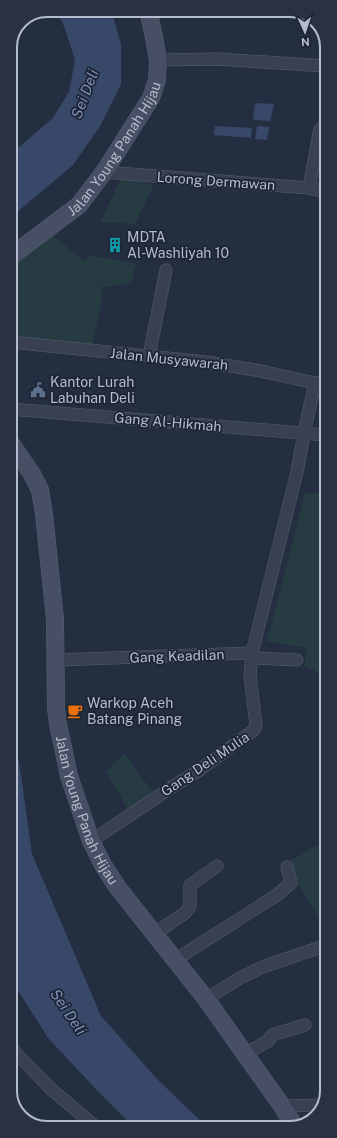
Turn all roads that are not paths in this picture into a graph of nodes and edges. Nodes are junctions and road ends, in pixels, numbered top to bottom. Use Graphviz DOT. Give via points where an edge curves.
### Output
graph roads {
  1 [pos="150,17"];
  2 [pos="158,60"];
  3 [pos="320,66"];
  4 [pos="320,129"];
  5 [pos="104,172"];
  6 [pos="309,188"];
  7 [pos="320,191"];
  8 [pos="17,252"];
  9 [pos="166,270"];
  10 [pos="17,343"];
  11 [pos="149,356"];
  12 [pos="320,383"];
  13 [pos="320,386"];
  14 [pos="17,410"];
  15 [pos="304,433"];
  16 [pos="320,434"];
  17 [pos="17,452"];
  18 [pos="252,653"];
  19 [pos="56,660"];
  20 [pos="296,660"];
  21 [pos="91,841"];
  22 [pos="217,866"];
  23 [pos="287,867"];
  24 [pos="154,934"];
  25 [pos="320,947"];
  26 [pos="175,960"];
  27 [pos="206,999"];
  28 [pos="305,1025"];
  29 [pos="17,1054"];
  30 [pos="245,1054"];
  31 [pos="316,1105"];
  32 [pos="282,1106"];
  33 [pos="90,1121"];
  34 [pos="291,1121"];
  1 -- 2 [label="street, Jalan Young Panah Hijau"];
  2 -- 3 [label="street" via="217,60"];
  2 -- 5 [label="street, Jalan Young Panah Hijau" via="157,80 151,98"];
  4 -- 6 [label="street"];
  5 -- 6 [label="street, Lorong Dermawan"];
  5 -- 8 [label="street, Jalan Young Panah Hijau" via="79,205"];
  6 -- 7 [label="street, Lorong Dermawan"];
  9 -- 11 [label="street"];
  10 -- 11 [label="street, Jalan Musyawarah"];
  11 -- 12 [label="street, Jalan Musyawarah" via="233,366"];
  13 -- 15 [label="street"];
  14 -- 15 [label="street, Gang Al-Hikmah"];
  15 -- 16 [label="street, Gang Al-Hikmah"];
  15 -- 18 [label="street" via="297,472"];
  17 -- 19 [label="street, Jalan Young Panah Hijau" via="40,490 52,596"];
  18 -- 19 [label="street, Gang Keadilan"];
  18 -- 20 [label="street, Gang Keadilan" via="256,658"];
  18 -- 21 [label="street, Gang Deli Mulia" via="250,675 256,725 254,730 198,771"];
  19 -- 21 [label="street, Jalan Young Panah Hijau" via="58,724 69,776"];
  21 -- 24 [label="street, Jalan Young Panah Hijau" via="118,888"];
  22 -- 24 [label="street" via="190,885 190,906 185,913"];
  23 -- 26 [label="street" via="291,883 282,891"];
  24 -- 26 [label="street, Jalan Young Panah Hijau"];
  25 -- 27 [label="street" via="265,966"];
  26 -- 27 [label="street, Jalan Young Panah Hijau"];
  27 -- 30 [label="street, Jalan Young Panah Hijau"];
  28 -- 30 [label="street" via="272,1035 268,1041"];
  29 -- 33 [label="street" via="50,1088"];
  30 -- 32 [label="street, Jalan Young Panah Hijau"];
  31 -- 32 [label="street"];
  32 -- 34 [label="street, Jalan Young Panah Hijau"];
}
